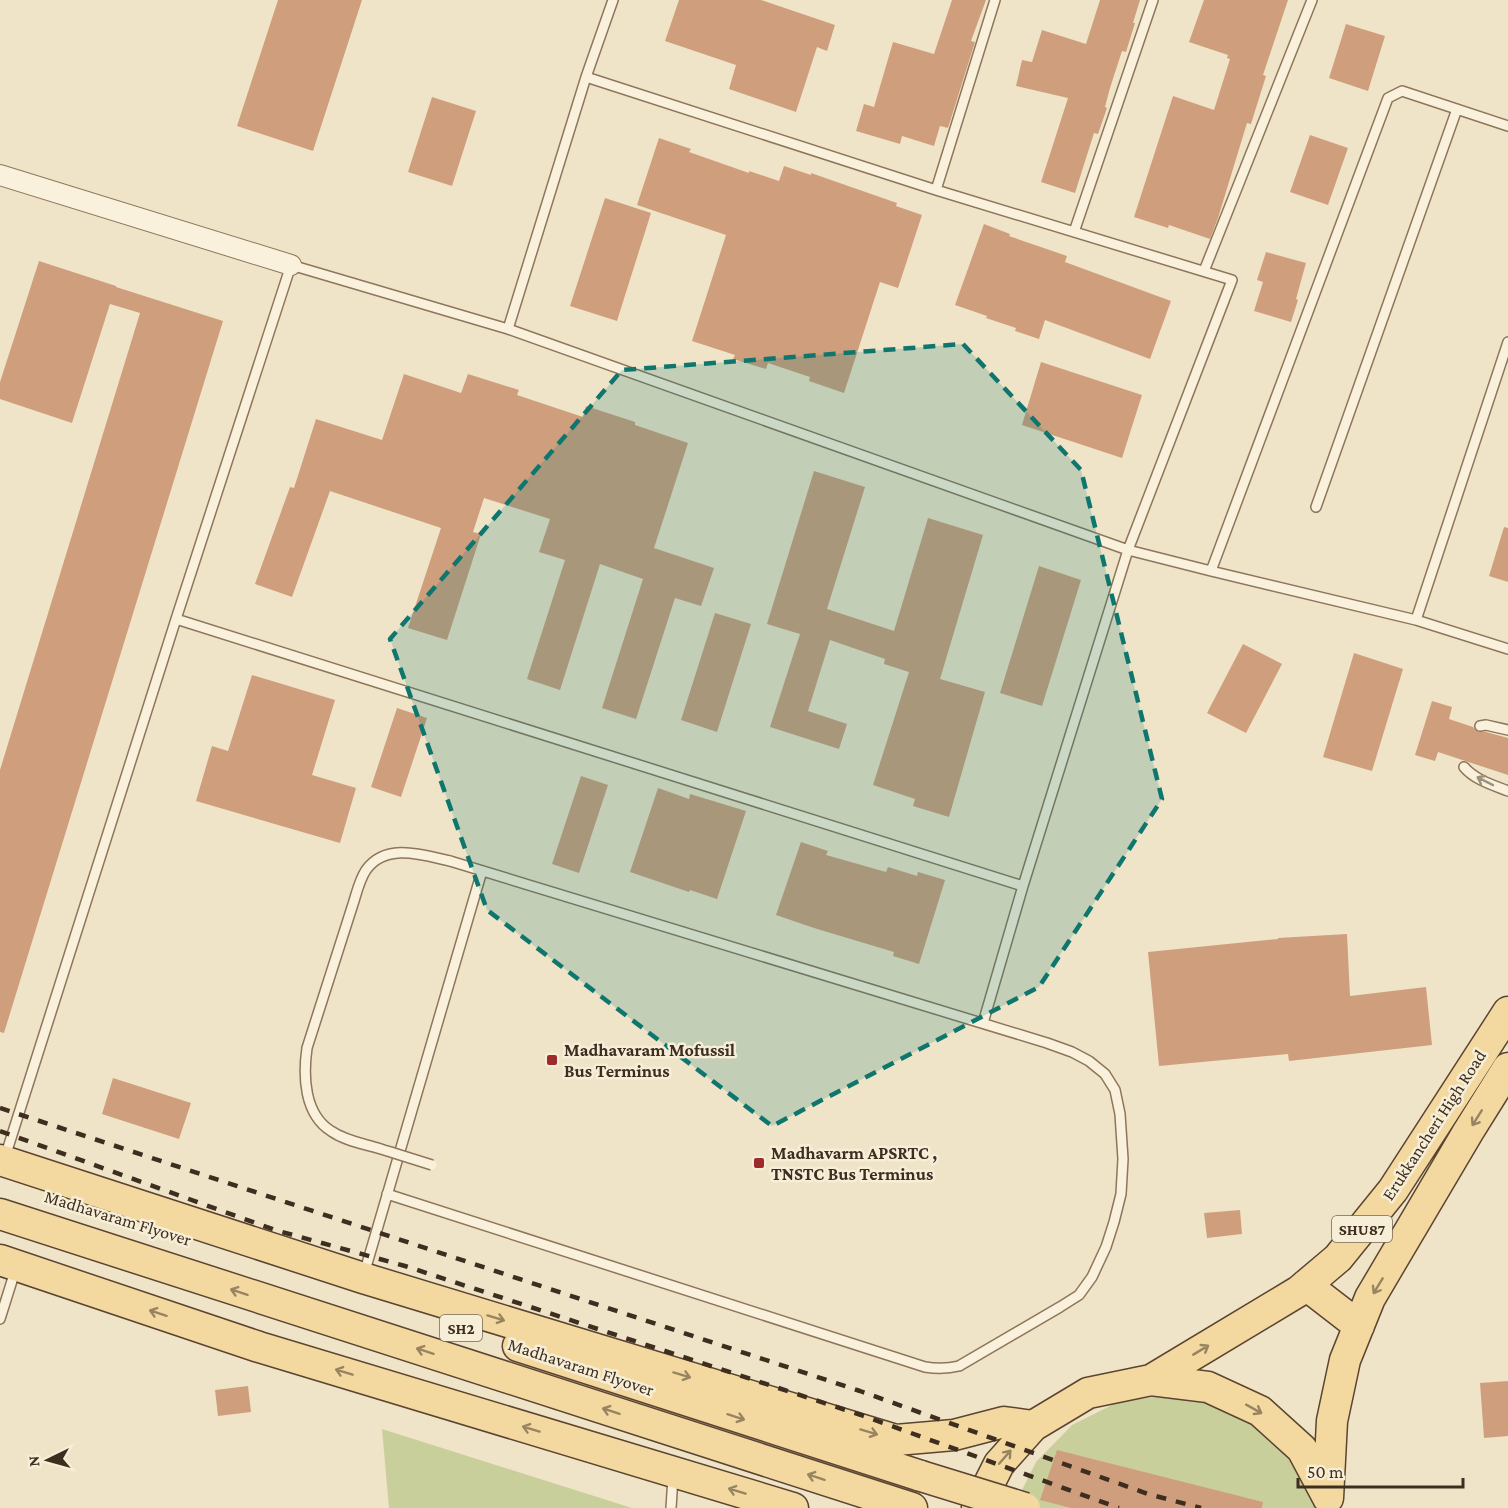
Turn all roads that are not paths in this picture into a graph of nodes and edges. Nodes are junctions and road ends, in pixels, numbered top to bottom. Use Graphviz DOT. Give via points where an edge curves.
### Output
graph roads {
  1 [pos="614,0"];
  2 [pos="995,0"];
  3 [pos="1153,0"];
  4 [pos="1312,0"];
  5 [pos="586,77"];
  6 [pos="1457,109"];
  7 [pos="1508,126"];
  8 [pos="0,175"];
  9 [pos="936,190"];
  10 [pos="1074,232"];
  11 [pos="291,265"];
  12 [pos="1204,271"];
  13 [pos="508,329"];
  14 [pos="1508,342"];
  15 [pos="1316,507"];
  16 [pos="1128,550"];
  17 [pos="1211,571"];
  18 [pos="176,619"];
  19 [pos="1416,620"];
  20 [pos="1508,650"];
  21 [pos="1480,726"];
  22 [pos="1508,730"];
  23 [pos="1464,767"];
  24 [pos="1508,791"];
  25 [pos="482,871"];
  26 [pos="1023,886"];
  27 [pos="1508,1012"];
  28 [pos="983,1023"];
  29 [pos="1508,1068"];
  30 [pos="432,1165"];
  31 [pos="1,1168"];
  32 [pos="387,1194"];
  33 [pos="0,1214"];
  34 [pos="8,1263"];
  35 [pos="363,1278"];
  36 [pos="1306,1285"];
  37 [pos="0,1319"];
  38 [pos="1359,1326"];
  39 [pos="1152,1380"];
  40 [pos="1033,1426"];
  41 [pos="673,1472"];
  42 [pos="1329,1503"];
  43 [pos="671,1508"];
  44 [pos="794,1508"];
  45 [pos="912,1508"];
  46 [pos="977,1508"];
  47 [pos="1025,1508"];
  1 -- 5 [label="lane"];
  2 -- 9 [label="lane"];
  3 -- 10 [label="lane"];
  4 -- 12 [label="lane"];
  5 -- 9 [label="lane"];
  5 -- 13 [label="lane"];
  6 -- 7 [label="lane"];
  6 -- 15 [label="lane"];
  6 -- 17 [label="lane" via="1402,91 1388,98"];
  8 -- 11 [label="street"];
  9 -- 10 [label="lane"];
  10 -- 12 [label="lane"];
  11 -- 13 [label="lane"];
  11 -- 18 [label="lane"];
  12 -- 16 [label="lane" via="1232,280"];
  13 -- 16 [label="lane"];
  14 -- 19 [label="lane"];
  16 -- 17 [label="lane"];
  16 -- 26 [label="lane"];
  17 -- 19 [label="lane"];
  18 -- 26 [label="lane"];
  18 -- 31 [label="lane"];
  19 -- 20 [label="lane"];
  21 -- 22 [label="lane"];
  24 -- 23 [label="lane, one-way"];
  25 -- 28 [label="lane"];
  25 -- 30 [label="lane, bridge" via="403,852 384,856 366,870 304,1066 310,1104 316,1118 330,1131"];
  25 -- 32 [label="lane"];
  26 -- 28 [label="lane"];
  27 -- 36 [label="main road, Erukkancheri High Road / SHU87" via="1393,1190 1338,1258"];
  28 -- 32 [label="lane" via="1072,1052 1105,1074 1115,1090 1120,1114 1121,1194 1106,1247 1079,1295 950,1368 925,1367"];
  29 -- 38 [label="main road, SHU87, one-way" via="1370,1298"];
  31 -- 35 [label="main road"];
  31 -- 47 [label="main road, Madhavaram Flyover / SH2, one-way, bridge" via="101,1212"];
  32 -- 35 [label="lane"];
  45 -- 33 [label="main road, Madhavaram Flyover / SH2, one-way"];
  34 -- 37 [label="lane"];
  41 -- 34 [label="main road, one-way" via="259,1347"];
  35 -- 40 [label="main road, one-way" via="896,1440 954,1435 1004,1422"];
  36 -- 38 [label="main road"];
  39 -- 36 [label="main road, Erukkancheri High Road / SHU87, one-way"];
  38 -- 42 [label="main road, SHU87" via="1345,1360 1332,1421"];
  39 -- 40 [label="main road, SHU87" via="1088,1393"];
  39 -- 42 [label="main road, SHU87, one-way" via="1208,1387 1260,1411 1302,1449"];
  46 -- 40 [label="main road, SHU87, one-way" via="999,1464"];
  41 -- 43 [label="lane"];
  44 -- 41 [label="main road, one-way"];
}
